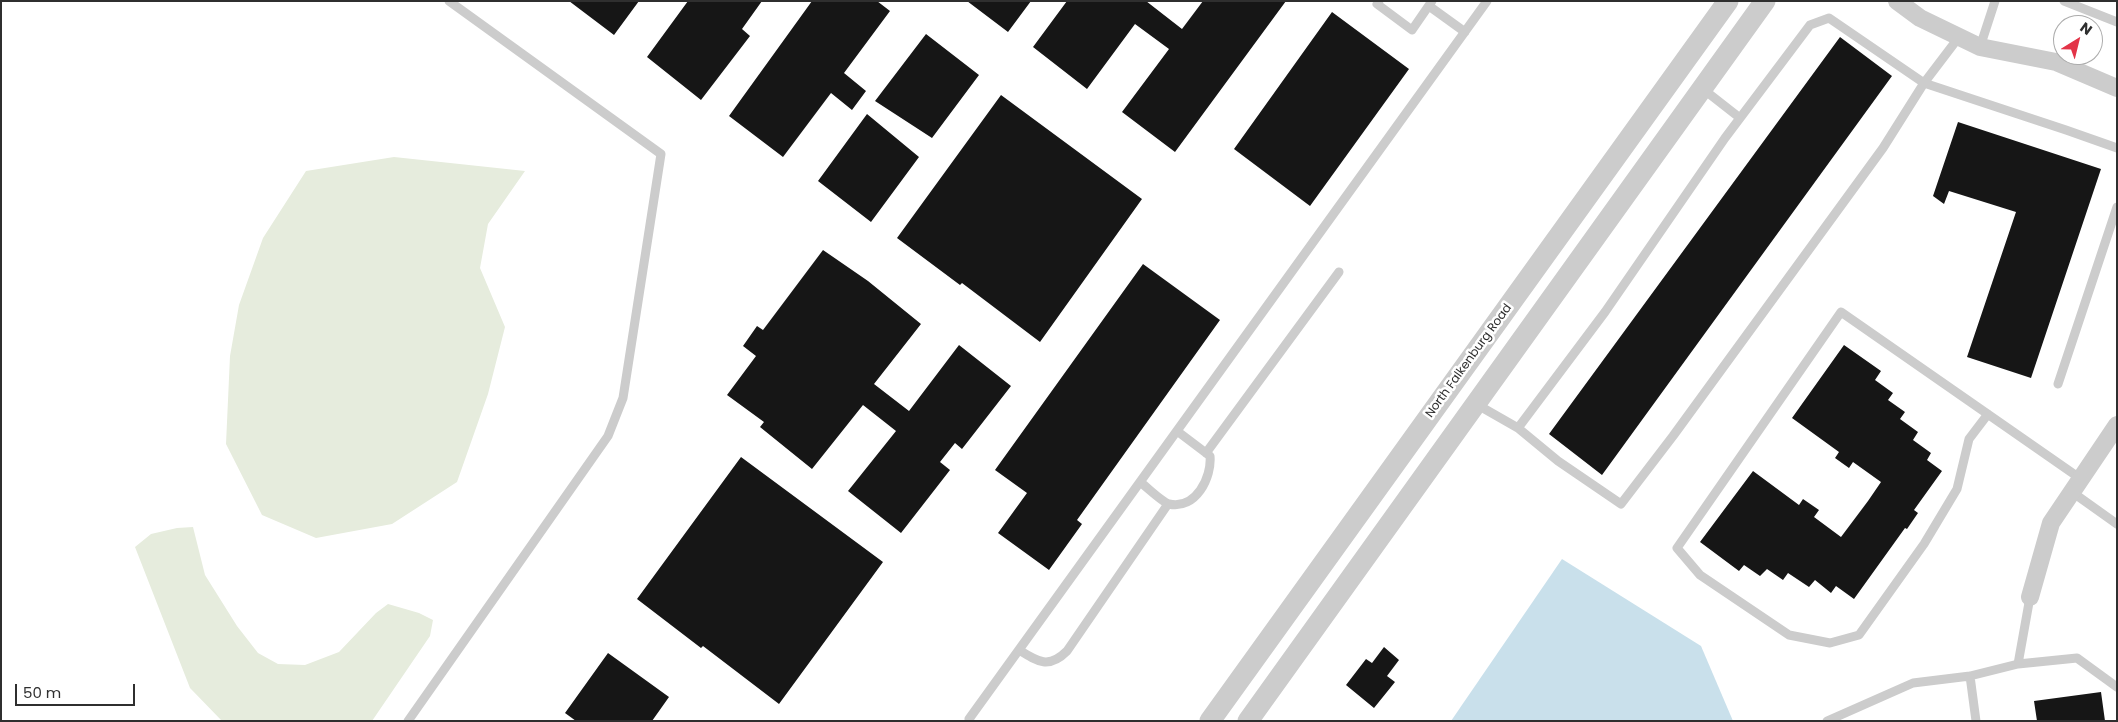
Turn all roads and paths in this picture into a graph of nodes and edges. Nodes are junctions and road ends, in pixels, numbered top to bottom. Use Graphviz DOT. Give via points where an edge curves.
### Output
graph roads {
  1 [pos="449,1"];
  2 [pos="1379,1"];
  3 [pos="1487,1"];
  4 [pos="1728,1"];
  5 [pos="1765,1"];
  6 [pos="1897,1"];
  7 [pos="1995,1"];
  8 [pos="2064,1"];
  9 [pos="1431,3"];
  10 [pos="2117,22"];
  11 [pos="1465,32"];
  12 [pos="1959,37"];
  13 [pos="1980,47"];
  14 [pos="1924,84"];
  15 [pos="2117,88"];
  16 [pos="1702,89"];
  17 [pos="1740,118"];
  18 [pos="2117,148"];
  19 [pos="2117,207"];
  20 [pos="1339,272"];
  21 [pos="2058,384"];
  22 [pos="1451,386"];
  23 [pos="1476,404"];
  24 [pos="1988,414"];
  25 [pos="2117,425"];
  26 [pos="1518,428"];
  27 [pos="1177,431"];
  28 [pos="1206,452"];
  29 [pos="1140,482"];
  30 [pos="2076,485"];
  31 [pos="1168,504"];
  32 [pos="2117,524"];
  33 [pos="2030,598"];
  34 [pos="1019,650"];
  35 [pos="2018,664"];
  36 [pos="1970,676"];
  37 [pos="2117,687"];
  38 [pos="1255,716"];
  39 [pos="408,721"];
  40 [pos="970,721"];
  41 [pos="1210,721"];
  42 [pos="1827,721"];
  43 [pos="1976,721"];
  1 -- 39 [label="lane" via="661,154 623,398 608,436"];
  2 -- 9 [label="lane" via="1377,4 1412,30"];
  3 -- 11 [label="lane"];
  4 -- 22 [label="street, North Falkenburg Road"];
  5 -- 16 [label="street"];
  6 -- 12 [label="street" via="1920,18"];
  7 -- 13 [label="lane"];
  8 -- 10 [label="lane"];
  9 -- 11 [label="lane"];
  11 -- 27 [label="lane"];
  12 -- 13 [label="street"];
  12 -- 14 [label="lane"];
  13 -- 15 [label="street" via="2056,62"];
  14 -- 17 [label="lane" via="1829,18 1810,25"];
  14 -- 18 [label="lane"];
  14 -- 26 [label="lane" via="1884,148 1621,504 1558,461"];
  16 -- 17 [label="lane"];
  16 -- 23 [label="street"];
  17 -- 26 [label="lane" via="1605,312"];
  19 -- 21 [label="lane"];
  20 -- 28 [label="lane"];
  22 -- 23 [label="street"];
  22 -- 41 [label="street, North Falkenburg Road"];
  23 -- 26 [label="lane"];
  23 -- 38 [label="street"];
  24 -- 24 [label="lane" via="1841,312 1677,548 1700,576 1789,635 1830,643 1859,635 1924,544 1957,489 1969,439"];
  24 -- 30 [label="lane"];
  25 -- 30 [label="street"];
  27 -- 28 [label="lane"];
  27 -- 29 [label="lane"];
  28 -- 31 [label="lane" via="1210,456 1210,464 1202,488 1191,500"];
  29 -- 31 [label="lane"];
  29 -- 34 [label="lane"];
  30 -- 32 [label="lane"];
  30 -- 33 [label="street" via="2051,523"];
  31 -- 34 [label="lane" via="1059,659 1049,663 1037,662"];
  33 -- 35 [label="lane"];
  34 -- 40 [label="lane"];
  35 -- 36 [label="lane"];
  35 -- 37 [label="lane" via="2077,658"];
  36 -- 42 [label="lane" via="1913,683"];
  36 -- 43 [label="lane"];
}
